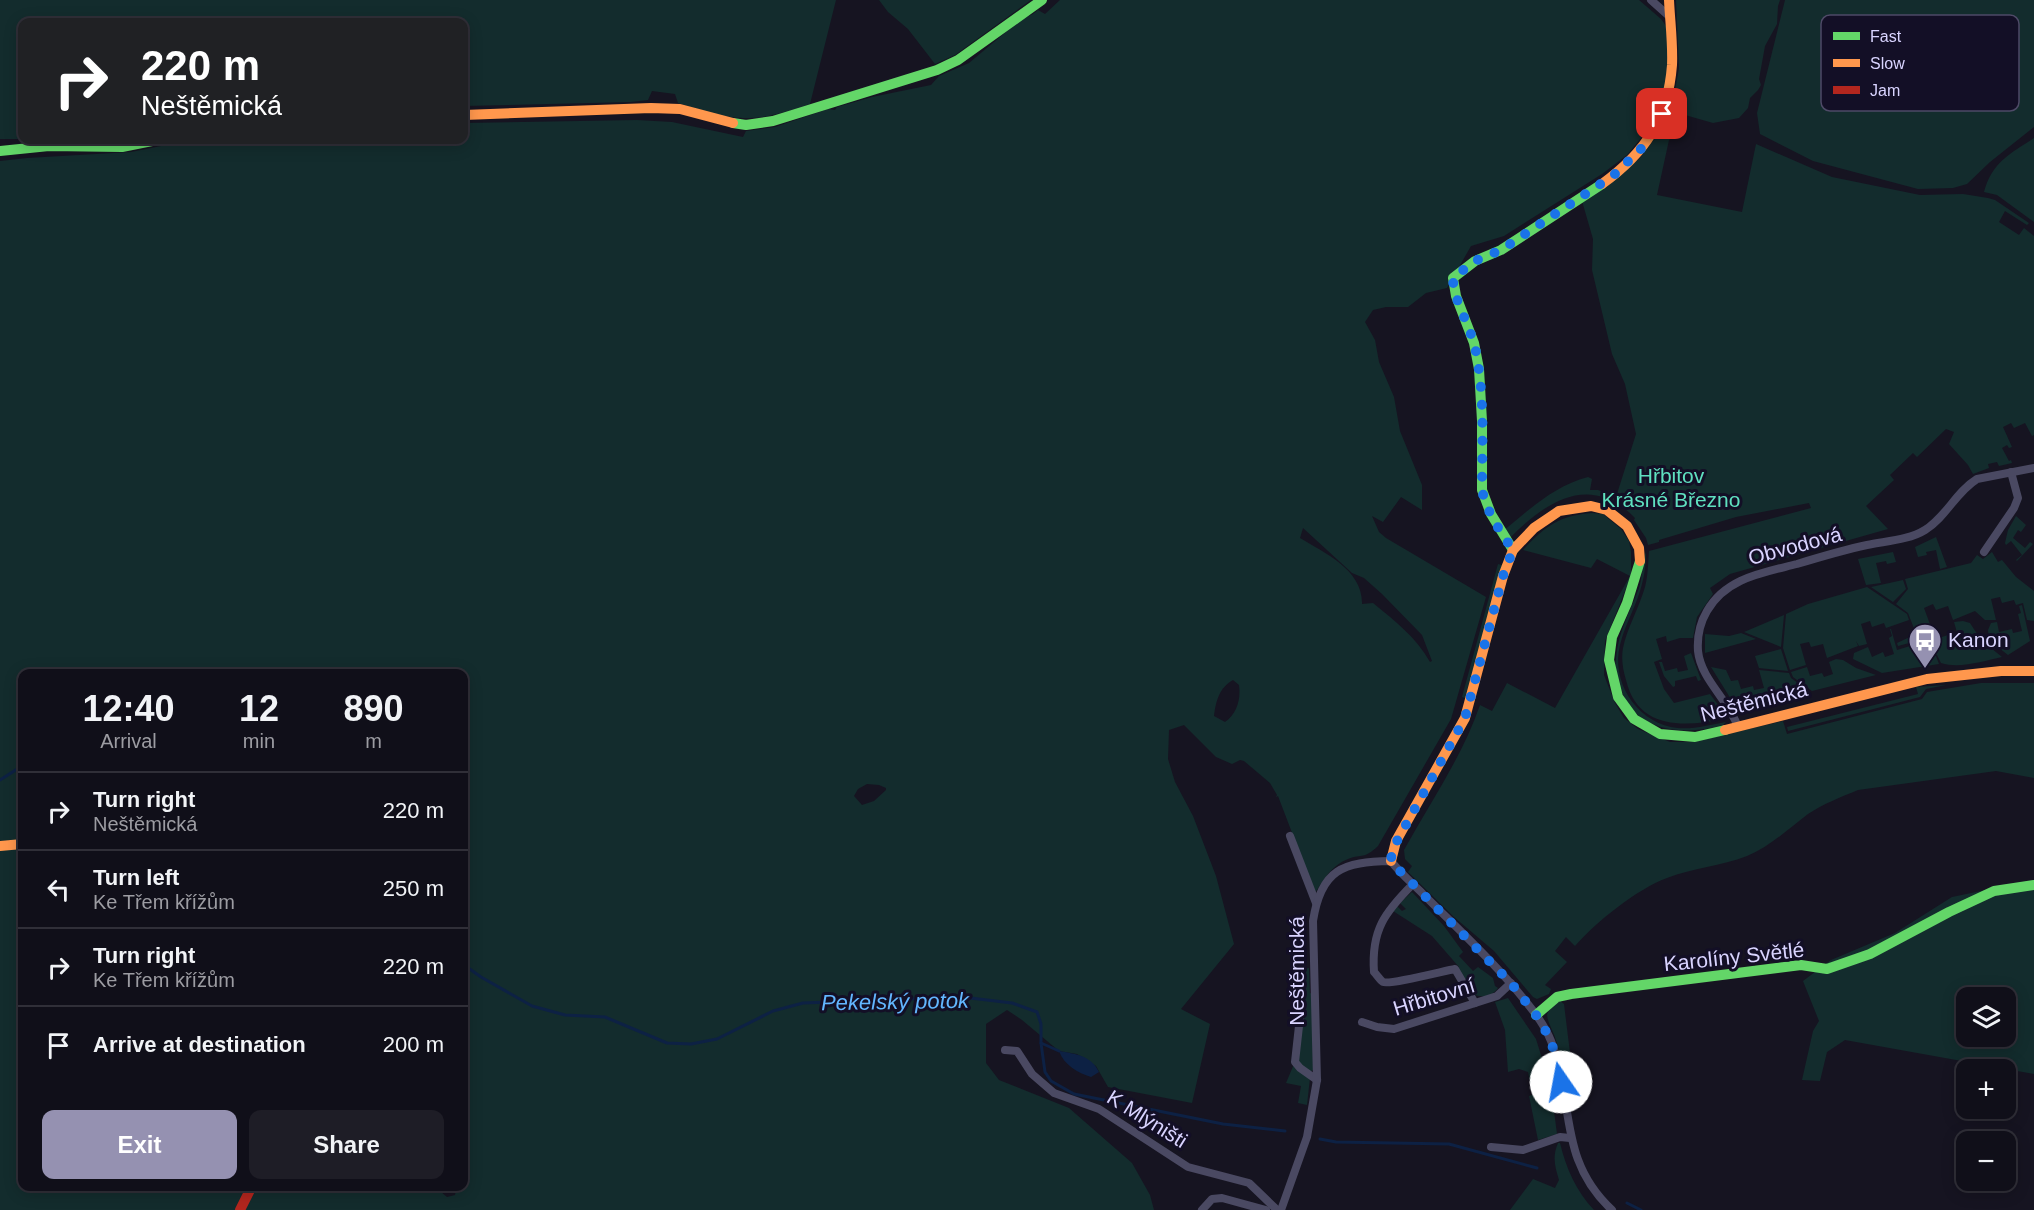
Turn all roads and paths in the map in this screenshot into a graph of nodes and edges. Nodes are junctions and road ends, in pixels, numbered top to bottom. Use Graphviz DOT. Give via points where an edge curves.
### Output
graph roads {
  1 [pos="1042,0"];
  2 [pos="1651,0"];
  3 [pos="1669,0"];
  4 [pos="1670,17"];
  5 [pos="468,115"];
  6 [pos="137,144"];
  7 [pos="0,151"];
  8 [pos="2034,468"];
  9 [pos="2011,472"];
  10 [pos="1513,550"];
  11 [pos="1984,552"];
  12 [pos="2034,671"];
  13 [pos="1738,727"];
  14 [pos="1290,836"];
  15 [pos="18,844"];
  16 [pos="0,846"];
  17 [pos="1391,861"];
  18 [pos="1413,884"];
  19 [pos="2034,885"];
  20 [pos="1316,903"];
  21 [pos="1299,938"];
  22 [pos="1511,983"];
  23 [pos="1475,1003"];
  24 [pos="1536,1015"];
  25 [pos="1362,1022"];
  26 [pos="1005,1050"];
  27 [pos="1317,1080"];
  28 [pos="1570,1138"];
  29 [pos="1491,1147"];
  30 [pos="250,1191"];
  31 [pos="240,1210"];
  32 [pos="1202,1210"];
  33 [pos="1266,1210"];
  34 [pos="1279,1210"];
  35 [pos="1612,1210"];
  1 -- 5 [label="street" via="958,60 937,70 773,122 746,125 680,109 651,108"];
  2 -- 4 [label="street"];
  3 -- 4 [label="street"];
  4 -- 10 [label="street" via="1672,65 1662,114 1645,145 1614,175 1453,278 1476,352 1483,407 1484,502"];
  6 -- 7 [label="street"];
  8 -- 9 [label="street, Obvodová"];
  9 -- 11 [label="street" via="2018,498"];
  9 -- 13 [label="street, Obvodová" via="1970,484 1924,530 1742,579 1724,589 1701,621 1698,651 1710,681"];
  10 -- 13 [label="street, Neštěmická" via="1534,528 1559,511 1591,506 1607,510 1627,526 1639,548 1640,561 1612,637 1609,660 1618,697 1634,719 1660,734 1695,737"];
  10 -- 17 [label="street, Neštěmická" via="1465,718 1396,841"];
  12 -- 13 [label="street, Neštěmická" via="2001,670 1927,679"];
  14 -- 20 [label="street"];
  15 -- 16 [label="street"];
  17 -- 18 [label="street, Hřbitovní"];
  17 -- 20 [label="street, Neštěmická" via="1347,865 1332,876"];
  18 -- 22 [label="street, Hřbitovní"];
  18 -- 23 [label="street" via="1393,904 1377,931 1374,972 1382,982 1390,984 1455,969"];
  19 -- 24 [label="street, Karolíny Světlé" via="1994,891 1870,954 1827,969 1801,965 1571,994 1557,997"];
  20 -- 27 [label="street, Neštěmická" via="1313,921"];
  21 -- 27 [label="street" via="1300,1017 1295,1062"];
  22 -- 23 [label="street, Hřbitovní" via="1497,996"];
  22 -- 24 [label="street, Hřbitovní"];
  23 -- 25 [label="street, Hřbitovní" via="1394,1029"];
  24 -- 28 [label="street, Hřbitovní" via="1551,1040"];
  26 -- 34 [label="street, K Mlýništi" via="1017,1051 1032,1074 1054,1093 1099,1108 1188,1167 1249,1183"];
  27 -- 34 [label="street, Neštěmická" via="1307,1137"];
  28 -- 29 [label="street" via="1560,1137 1523,1150"];
  28 -- 35 [label="street, Hřbitovní" via="1581,1169"];
  30 -- 31 [label="street"];
  32 -- 33 [label="street" via="1212,1199 1222,1198"];
}
